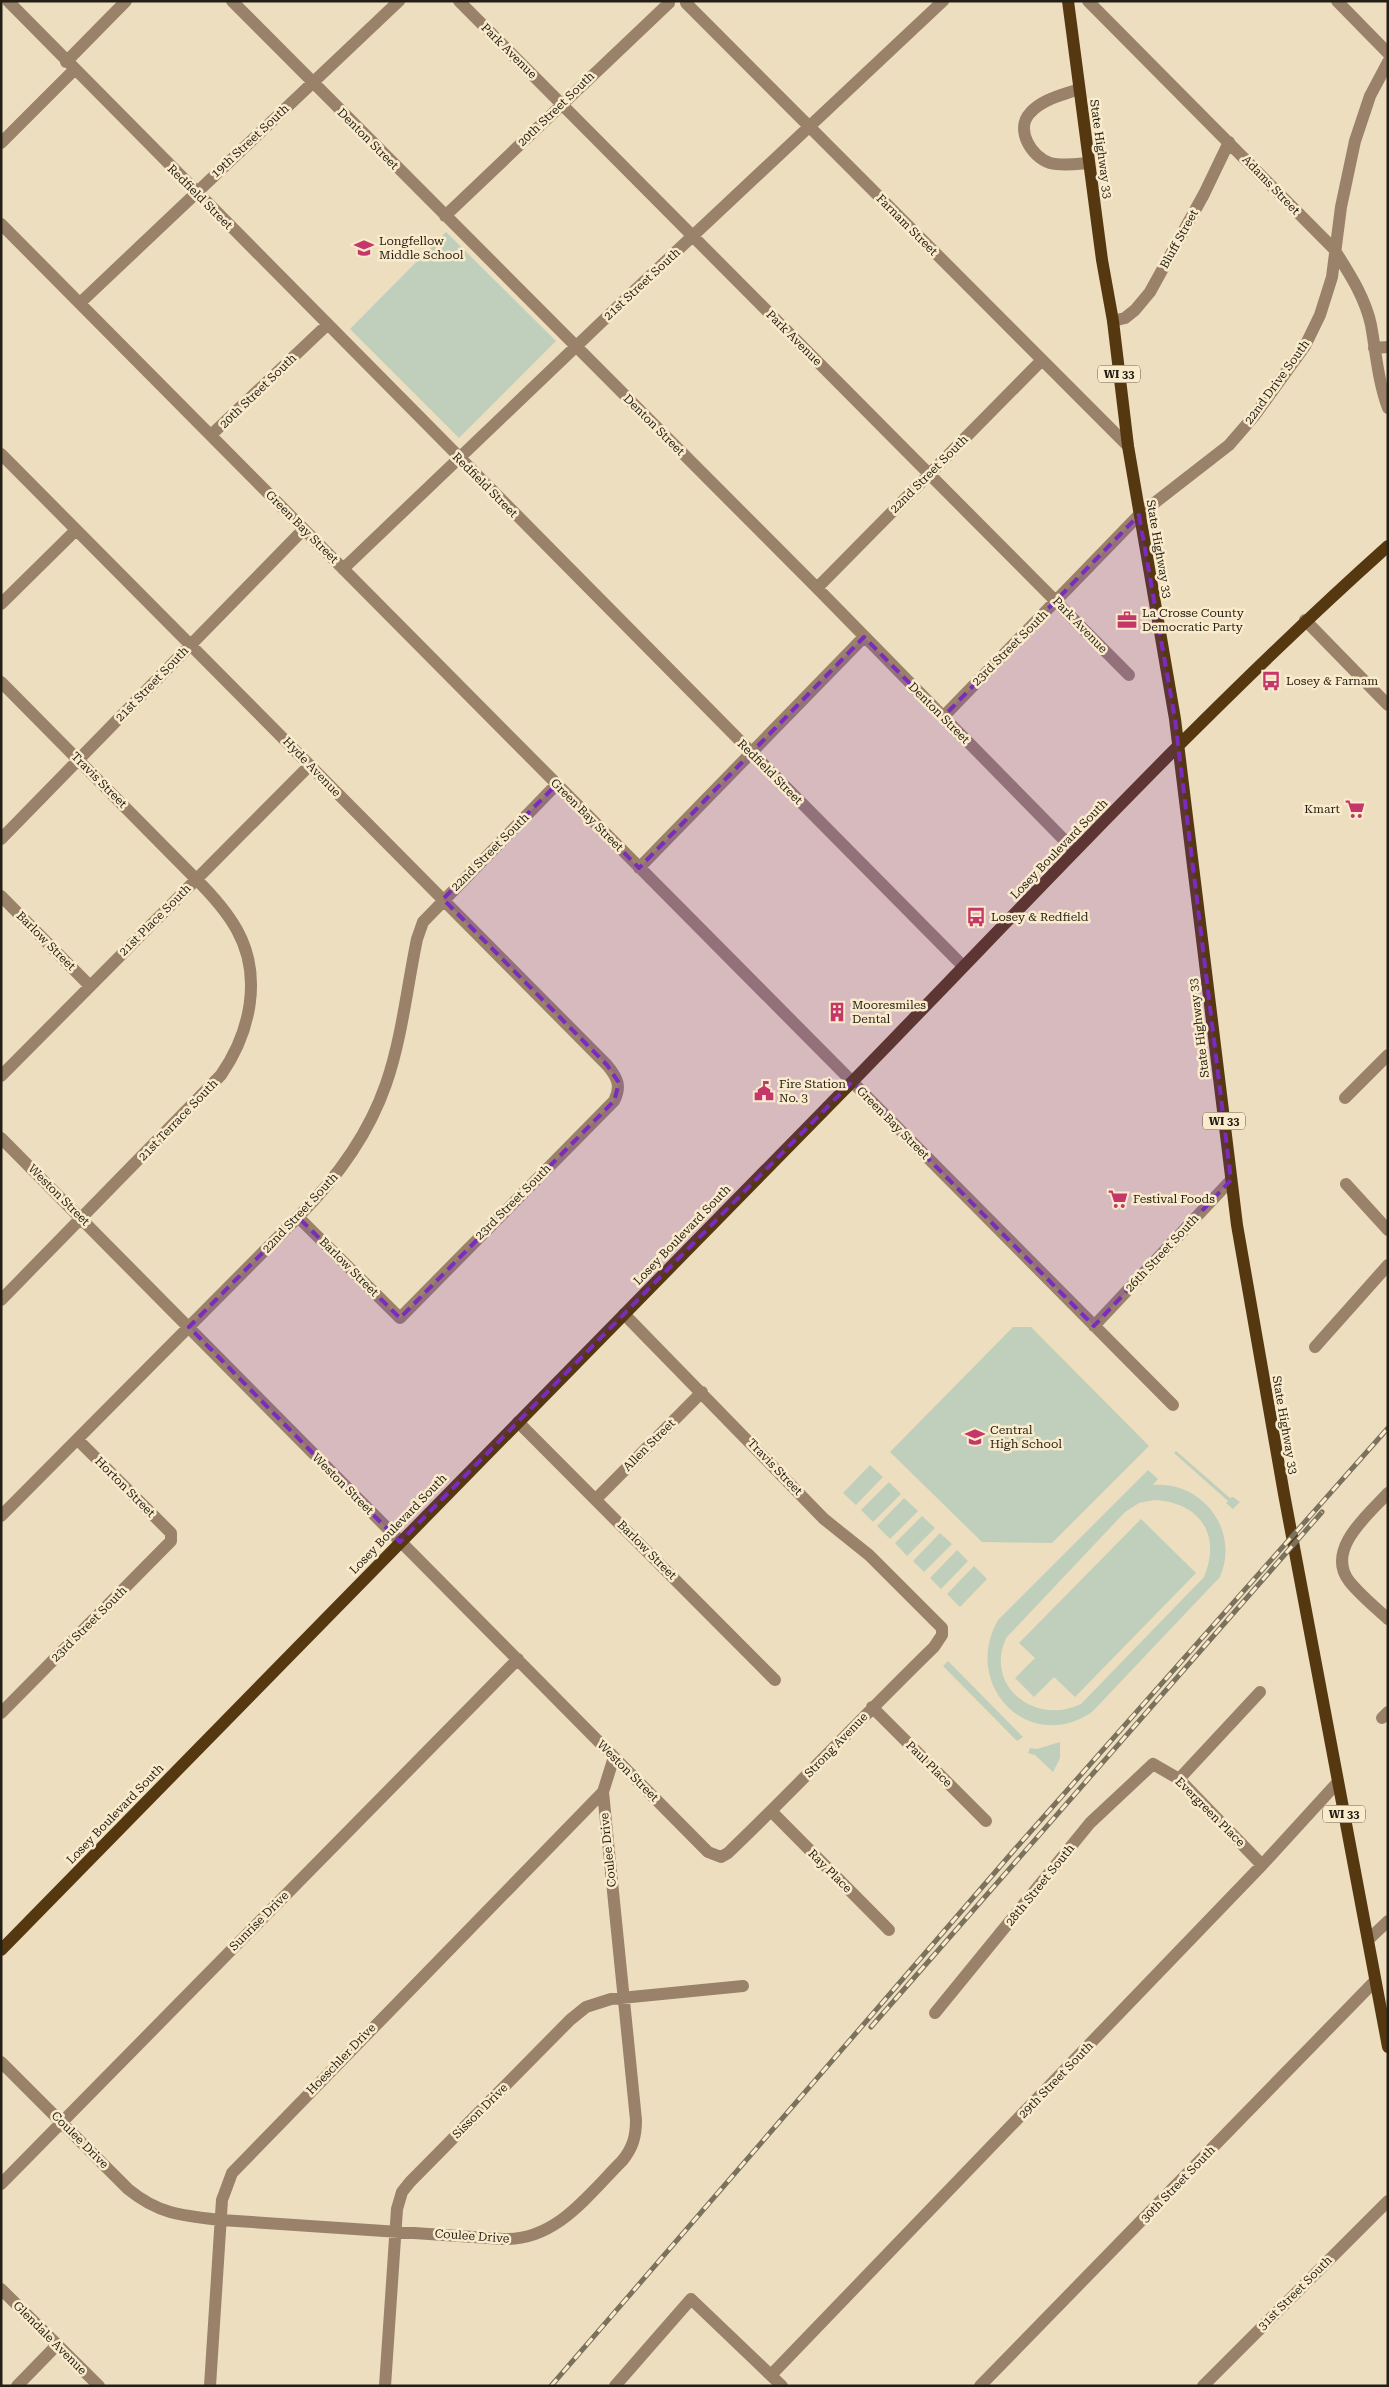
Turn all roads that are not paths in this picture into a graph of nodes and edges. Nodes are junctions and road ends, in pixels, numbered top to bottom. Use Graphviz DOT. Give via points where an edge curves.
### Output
graph roads {
  1 [pos="8,1"];
  2 [pos="126,1"];
  3 [pos="232,1"];
  4 [pos="399,1"];
  5 [pos="459,1"];
  6 [pos="944,1"];
  7 [pos="1068,1"];
  8 [pos="1088,1"];
  9 [pos="1337,1"];
  10 [pos="668,2"];
  11 [pos="687,2"];
  12 [pos="1388,52"];
  13 [pos="1388,62"];
  14 [pos="70,66"];
  15 [pos="312,82"];
  16 [pos="1079,89"];
  17 [pos="561,104"];
  18 [pos="810,127"];
  19 [pos="1229,142"];
  20 [pos="1,143"];
  21 [pos="1089,163"];
  22 [pos="195,193"];
  23 [pos="445,216"];
  24 [pos="1,224"];
  25 [pos="693,238"];
  26 [pos="1334,249"];
  27 [pos="80,303"];
  28 [pos="1113,321"];
  29 [pos="327,325"];
  30 [pos="576,347"];
  31 [pos="1388,347"];
  32 [pos="1374,348"];
  33 [pos="1042,360"];
  34 [pos="1388,408"];
  35 [pos="211,436"];
  36 [pos="1128,446"];
  37 [pos="1,454"];
  38 [pos="459,458"];
  39 [pos="929,474"];
  40 [pos="1139,515"];
  41 [pos="304,529"];
  42 [pos="76,530"];
  43 [pos="1388,546"];
  44 [pos="343,569"];
  45 [pos="817,588"];
  46 [pos="1056,602"];
  47 [pos="1,604"];
  48 [pos="1305,620"];
  49 [pos="864,637"];
  50 [pos="191,644"];
  51 [pos="1129,675"];
  52 [pos="1,682"];
  53 [pos="1388,705"];
  54 [pos="943,717"];
  55 [pos="1178,745"];
  56 [pos="751,754"];
  57 [pos="79,760"];
  58 [pos="310,765"];
  59 [pos="557,784"];
  60 [pos="1,839"];
  61 [pos="1076,851"];
  62 [pos="639,868"];
  63 [pos="196,879"];
  64 [pos="1,896"];
  65 [pos="444,900"];
  66 [pos="963,966"];
  67 [pos="90,986"];
  68 [pos="1388,1056"];
  69 [pos="1,1076"];
  70 [pos="852,1082"];
  71 [pos="619,1083"];
  72 [pos="1346,1098"];
  73 [pos="1,1138"];
  74 [pos="1231,1180"];
  75 [pos="1346,1184"];
  76 [pos="298,1217"];
  77 [pos="81,1218"];
  78 [pos="1388,1230"];
  79 [pos="1388,1265"];
  80 [pos="1,1300"];
  81 [pos="624,1314"];
  82 [pos="400,1318"];
  83 [pos="1094,1326"];
  84 [pos="189,1327"];
  85 [pos="1315,1347"];
  86 [pos="702,1392"];
  87 [pos="1173,1405"];
  88 [pos="518,1422"];
  89 [pos="78,1440"];
  90 [pos="1388,1493"];
  91 [pos="596,1499"];
  92 [pos="1,1516"];
  93 [pos="172,1533"];
  94 [pos="400,1542"];
  95 [pos="929,1617"];
  96 [pos="1388,1619"];
  97 [pos="518,1659"];
  98 [pos="775,1680"];
  99 [pos="1260,1692"];
  100 [pos="872,1707"];
  101 [pos="1,1713"];
  102 [pos="614,1757"];
  103 [pos="1153,1764"];
  104 [pos="1179,1779"];
  105 [pos="1338,1782"];
  106 [pos="603,1792"];
  107 [pos="771,1812"];
  108 [pos="986,1821"];
  109 [pos="707,1850"];
  110 [pos="1262,1865"];
  111 [pos="1388,1921"];
  112 [pos="888,1930"];
  113 [pos="1368,1940"];
  114 [pos="1,1950"];
  115 [pos="1375,1981"];
  116 [pos="743,1986"];
  117 [pos="623,1998"];
  118 [pos="935,2013"];
  119 [pos="1388,2047"];
  120 [pos="1,2062"];
  121 [pos="62,2122"];
  122 [pos="1,2184"];
  123 [pos="1388,2201"];
  124 [pos="221,2220"];
  125 [pos="395,2230"];
  126 [pos="1,2289"];
  127 [pos="57,2345"];
  128 [pos="771,2375"];
  129 [pos="17,2386"];
  130 [pos="99,2386"];
  131 [pos="210,2386"];
  132 [pos="385,2386"];
  133 [pos="615,2386"];
  134 [pos="782,2386"];
  135 [pos="980,2386"];
  136 [pos="1203,2386"];
  1 -- 14 [label="street, Redfield Street"];
  2 -- 14 [label="street"];
  3 -- 15 [label="street, Denton Street"];
  4 -- 15 [label="street, 19th Street South"];
  5 -- 17 [label="street, Park Avenue"];
  6 -- 18 [label="street, 21st Street South"];
  7 -- 16 [label="main road, State Highway 33 / WI 33"];
  8 -- 19 [label="street, Adams Street"];
  9 -- 12 [label="street"];
  10 -- 11 [label="street" via="680,7"];
  10 -- 17 [label="street, 20th Street South"];
  11 -- 18 [label="street, Farnam Street"];
  13 -- 26 [label="street, 22nd Drive South" via="1370,96 1354,141"];
  14 -- 20 [label="street"];
  14 -- 22 [label="street, Redfield Street"];
  15 -- 22 [label="street, 19th Street South"];
  15 -- 23 [label="street, Denton Street"];
  16 -- 21 [label="main road, State Highway 33 / WI 33"];
  16 -- 21 [label="street" via="1038,106 1029,114 1024,126 1025,135 1042,159 1056,164"];
  17 -- 23 [label="street, 20th Street South"];
  17 -- 25 [label="street, Park Avenue"];
  18 -- 25 [label="street, 21st Street South"];
  18 -- 33 [label="street, Farnam Street"];
  19 -- 26 [label="street, Adams Street"];
  19 -- 28 [label="street, Bluff Street" via="1150,292 1125,318"];
  21 -- 28 [label="main road, State Highway 33 / WI 33"];
  22 -- 27 [label="street, 19th Street South"];
  22 -- 29 [label="street, Redfield Street"];
  23 -- 30 [label="street, Denton Street"];
  24 -- 27 [label="street, Green Bay Street"];
  25 -- 30 [label="street, 21st Street South"];
  25 -- 39 [label="street, Park Avenue"];
  26 -- 32 [label="street, Adams Street" via="1364,304"];
  26 -- 40 [label="street, 22nd Drive South" via="1332,277 1320,315 1305,346 1281,380 1225,450"];
  27 -- 35 [label="street, Green Bay Street"];
  28 -- 36 [label="main road, State Highway 33 / WI 33"];
  29 -- 35 [label="street, 20th Street South"];
  29 -- 38 [label="street, Redfield Street"];
  30 -- 38 [label="street, 21st Street South"];
  30 -- 45 [label="street, Denton Street"];
  31 -- 32 [label="street"];
  32 -- 34 [label="street, Adams Street"];
  33 -- 36 [label="street, Farnam Street"];
  33 -- 39 [label="street, 22nd Street South"];
  35 -- 41 [label="street, Green Bay Street"];
  36 -- 40 [label="main road, State Highway 33 / WI 33"];
  37 -- 42 [label="street, Hyde Avenue"];
  38 -- 44 [label="street, 21st Street South"];
  38 -- 56 [label="street, Redfield Street"];
  39 -- 45 [label="street, 22nd Street South"];
  39 -- 46 [label="street, Park Avenue"];
  40 -- 46 [label="street, 23rd Street South"];
  40 -- 55 [label="main road, State Highway 33 / WI 33"];
  41 -- 44 [label="street, Green Bay Street"];
  41 -- 50 [label="street, 21st Street South"];
  42 -- 47 [label="street"];
  42 -- 50 [label="street, Hyde Avenue"];
  43 -- 48 [label="main road, Losey Boulevard South"];
  44 -- 59 [label="street, Green Bay Street"];
  45 -- 49 [label="street, Denton Street"];
  46 -- 51 [label="street, Park Avenue"];
  46 -- 54 [label="street, 23rd Street South"];
  48 -- 53 [label="street"];
  48 -- 55 [label="main road, Losey Boulevard South"];
  49 -- 54 [label="street, Denton Street"];
  49 -- 56 [label="street"];
  50 -- 57 [label="street, 21st Street South"];
  50 -- 58 [label="street, Hyde Avenue"];
  52 -- 57 [label="street, Travis Street"];
  54 -- 61 [label="street, Denton Street"];
  55 -- 61 [label="main road, Losey Boulevard South"];
  55 -- 74 [label="main road, State Highway 33 / WI 33"];
  56 -- 62 [label="street"];
  56 -- 66 [label="street, Redfield Street"];
  57 -- 60 [label="street, 21st Street South"];
  57 -- 63 [label="street, Travis Street"];
  58 -- 63 [label="street, 21st Place South"];
  58 -- 65 [label="street, Hyde Avenue"];
  59 -- 62 [label="street, Green Bay Street"];
  59 -- 65 [label="street, 22nd Street South"];
  61 -- 66 [label="main road, Losey Boulevard South"];
  62 -- 70 [label="street, Green Bay Street"];
  63 -- 67 [label="street, 21st Place South"];
  63 -- 77 [label="street, 21st Terrace South" via="226,912 245,950 250,986 250,1011 245,1029 229,1064 212,1086"];
  64 -- 67 [label="street, Barlow Street"];
  65 -- 71 [label="street, Hyde Avenue" via="607,1065"];
  65 -- 76 [label="street, 22nd Street South" via="423,922 417,939 395,1051 378,1104 341,1168"];
  66 -- 70 [label="main road, Losey Boulevard South"];
  67 -- 69 [label="street, 21st Place South"];
  68 -- 72 [label="street"];
  70 -- 81 [label="main road, Losey Boulevard South"];
  70 -- 83 [label="street, Green Bay Street"];
  71 -- 82 [label="street, 23rd Street South" via="614,1101"];
  73 -- 77 [label="street, Weston Street"];
  74 -- 83 [label="street, 26th Street South"];
  74 -- 105 [label="main road, State Highway 33 / WI 33" via="1251,1315"];
  75 -- 78 [label="street"];
  76 -- 82 [label="street, Barlow Street"];
  76 -- 84 [label="street, 22nd Street South"];
  77 -- 80 [label="street, 21st Terrace South"];
  77 -- 84 [label="street, Weston Street"];
  79 -- 85 [label="street"];
  81 -- 86 [label="street, Travis Street"];
  81 -- 88 [label="main road, Losey Boulevard South"];
  83 -- 87 [label="street, Green Bay Street"];
  84 -- 89 [label="street, 22nd Street South"];
  84 -- 94 [label="street, Weston Street"];
  86 -- 91 [label="street, Allen Street"];
  86 -- 95 [label="street, Travis Street" via="824,1519 868,1555"];
  88 -- 91 [label="street, Barlow Street"];
  88 -- 94 [label="main road, Losey Boulevard South"];
  89 -- 92 [label="street, 22nd Street South"];
  89 -- 93 [label="street, Horton Street"];
  90 -- 96 [label="street" via="1348,1539 1343,1556 1349,1581"];
  91 -- 98 [label="street, Barlow Street"];
  93 -- 101 [label="street, 23rd Street South" via="167,1546"];
  94 -- 97 [label="street, Weston Street"];
  94 -- 114 [label="main road, Losey Boulevard South"];
  95 -- 100 [label="street, Strong Avenue" via="935,1618 942,1628 938,1641"];
  97 -- 102 [label="street, Weston Street"];
  97 -- 121 [label="street, Sunrise Drive"];
  99 -- 104 [label="street"];
  100 -- 107 [label="street, Strong Avenue"];
  100 -- 108 [label="street, Paul Place"];
  102 -- 106 [label="street, Coulee Drive"];
  102 -- 109 [label="street, Weston Street"];
  103 -- 104 [label="street, Evergreen Place"];
  103 -- 118 [label="street, 28th Street South" via="1090,1823"];
  104 -- 110 [label="street, Evergreen Place"];
  105 -- 110 [label="street, 29th Street South"];
  105 -- 113 [label="main road, State Highway 33 / WI 33"];
  106 -- 117 [label="street, Coulee Drive"];
  106 -- 124 [label="street, Hoeschler Drive" via="241,2162 227,2183"];
  107 -- 109 [label="street, Strong Avenue" via="726,1855 716,1856"];
  107 -- 112 [label="street, Ray Place"];
  110 -- 128 [label="street, 29th Street South"];
  111 -- 113 [label="street"];
  113 -- 115 [label="main road, State Highway 33 / WI 33"];
  115 -- 119 [label="main road, State Highway 33 / WI 33"];
  115 -- 135 [label="street, 30th Street South"];
  116 -- 117 [label="street, Sisson Drive"];
  117 -- 125 [label="street, Sisson Drive" via="597,2002 577,2013 438,2154 402,2192 396,2209"];
  117 -- 125 [label="street, Coulee Drive" via="636,2133 629,2152 616,2168 563,2220 535,2235 513,2239"];
  120 -- 121 [label="street, Coulee Drive"];
  121 -- 122 [label="street, Sunrise Drive"];
  121 -- 124 [label="street, Coulee Drive" via="128,2189 146,2202 173,2214"];
  123 -- 136 [label="street, 31st Street South"];
  124 -- 125 [label="street, Coulee Drive"];
  124 -- 131 [label="street, Hoeschler Drive"];
  125 -- 132 [label="street, Sisson Drive"];
  126 -- 127 [label="street, Glendale Avenue"];
  127 -- 129 [label="street"];
  127 -- 130 [label="street, Glendale Avenue"];
  128 -- 133 [label="street" via="690,2299"];
  128 -- 134 [label="street"];
}
